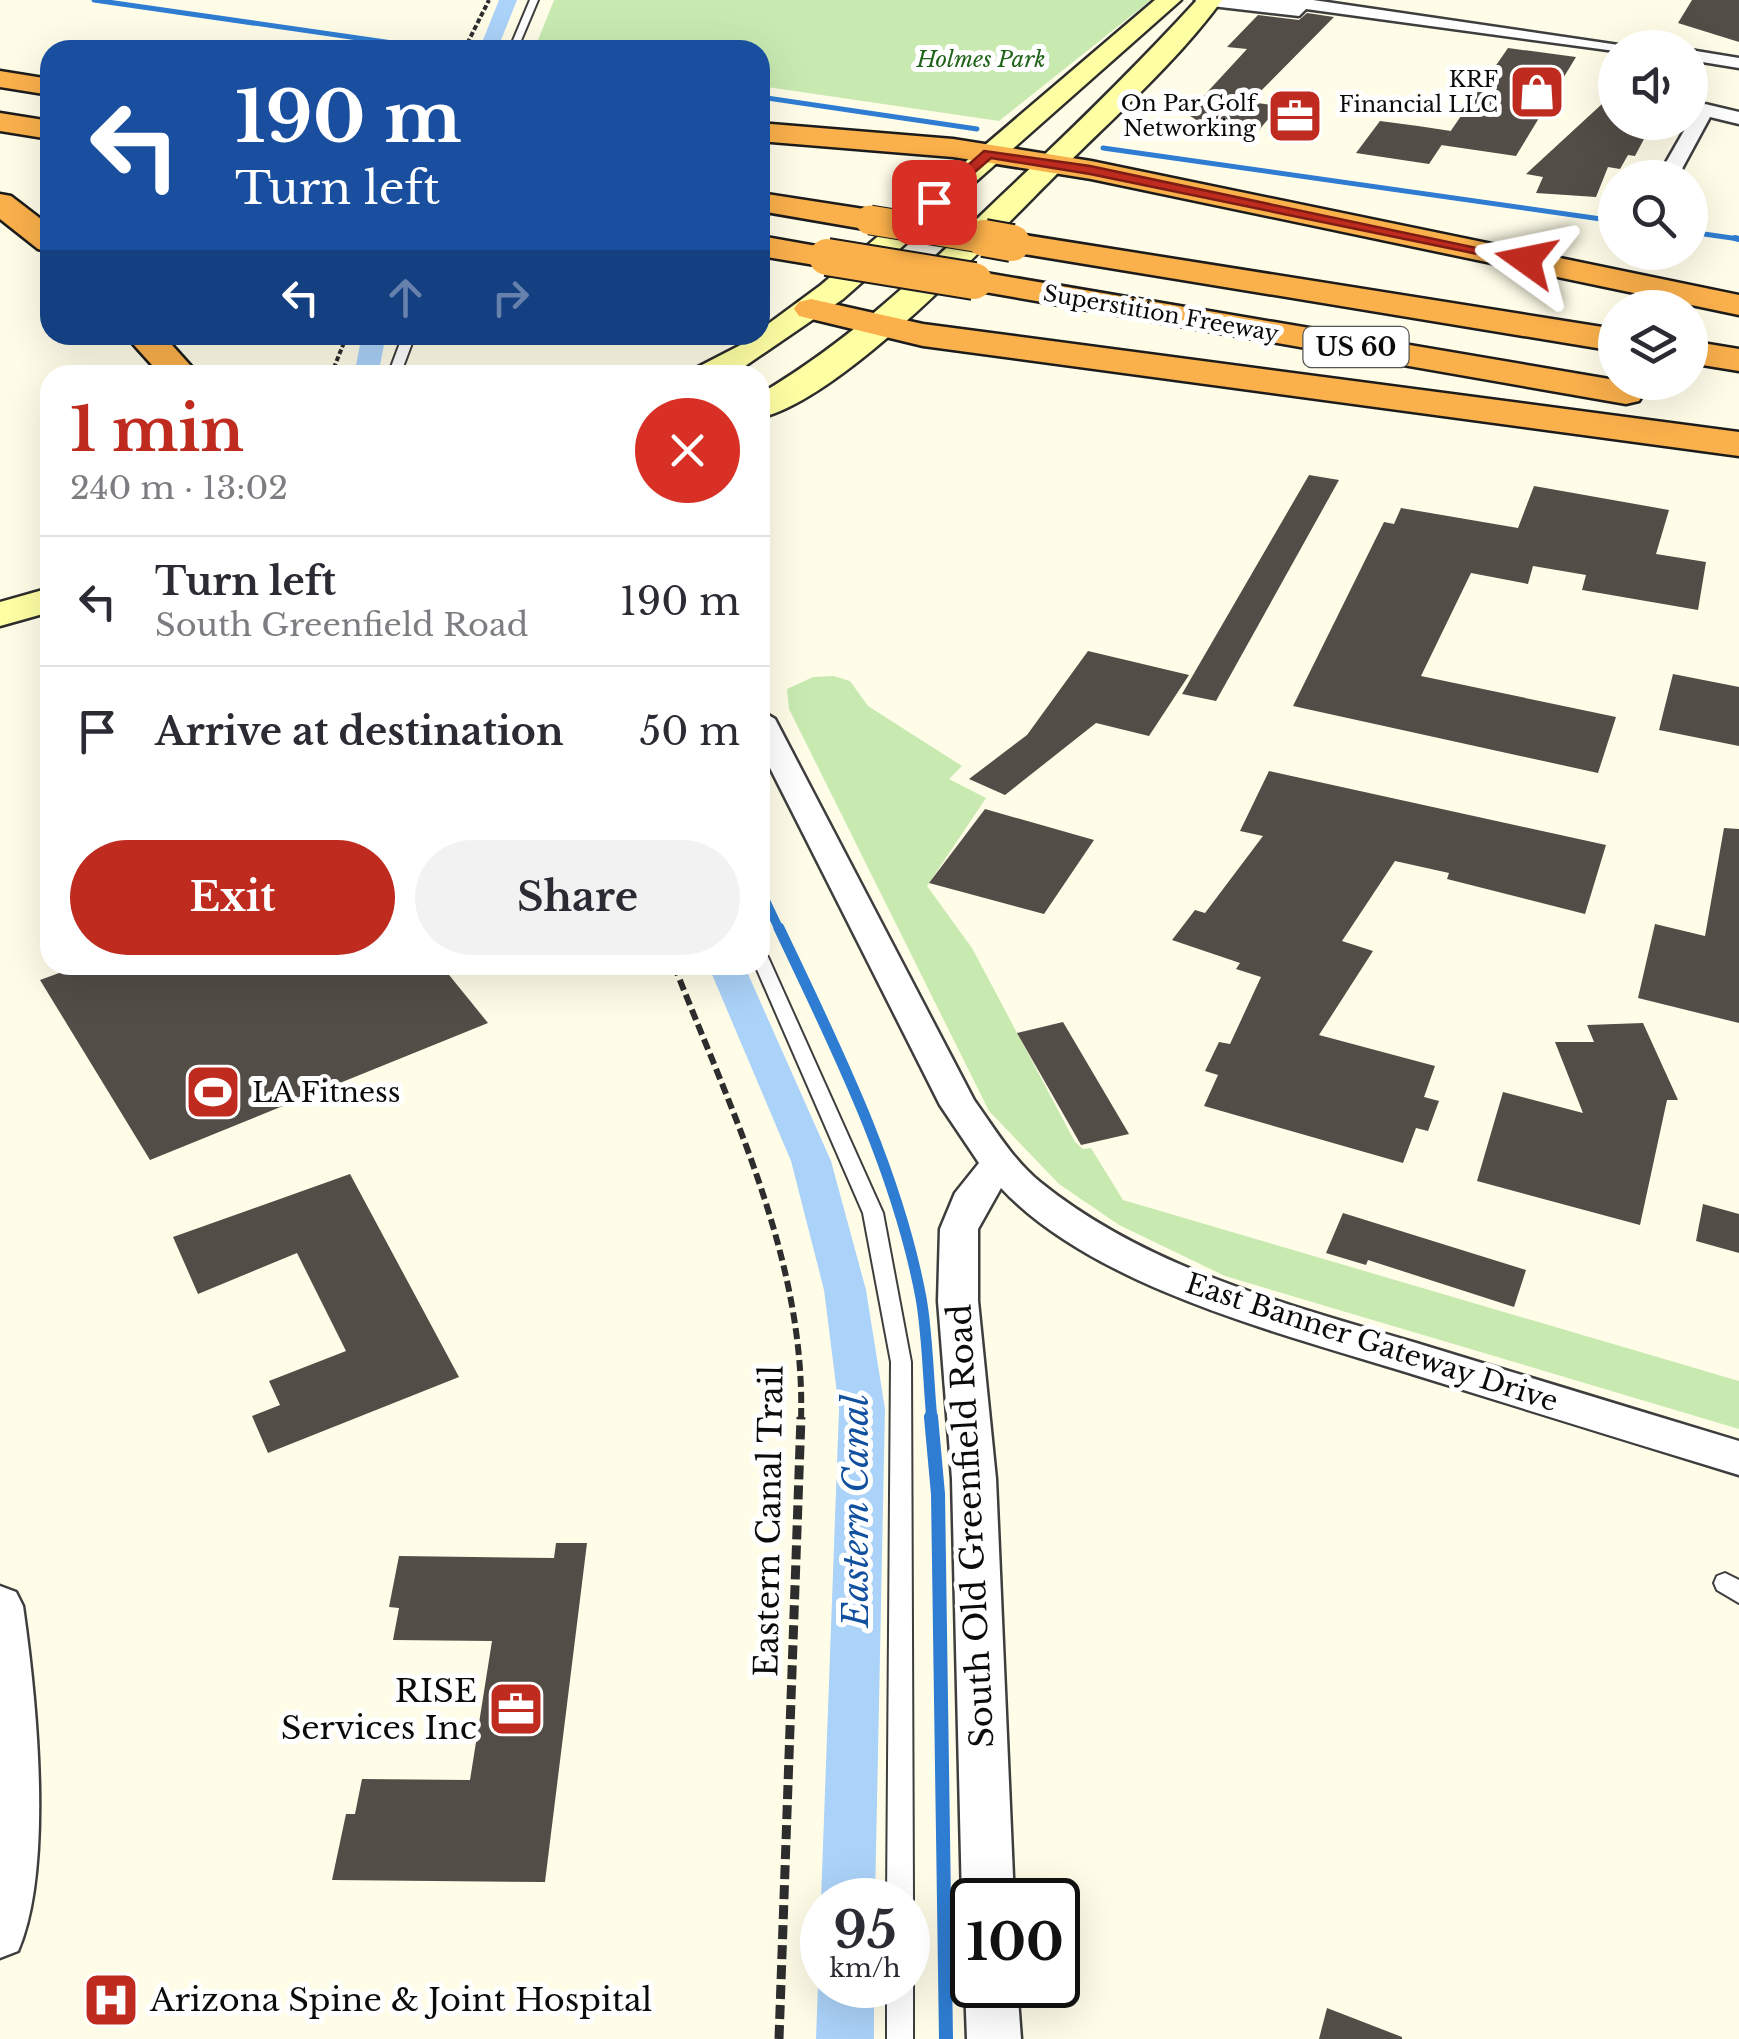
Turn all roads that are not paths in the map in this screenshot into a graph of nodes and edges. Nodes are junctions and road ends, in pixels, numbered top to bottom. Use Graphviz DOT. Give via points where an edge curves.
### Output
graph roads {
  1 [pos="534,0"];
  2 [pos="1168,0"];
  3 [pos="1208,0"];
  4 [pos="1277,0"];
  5 [pos="1424,22"];
  6 [pos="517,40"];
  7 [pos="1598,44"];
  8 [pos="1708,58"];
  9 [pos="0,59"];
  10 [pos="40,63"];
  11 [pos="1739,63"];
  12 [pos="0,79"];
  13 [pos="40,85"];
  14 [pos="1739,118"];
  15 [pos="0,122"];
  16 [pos="40,128"];
  17 [pos="770,133"];
  18 [pos="988,154"];
  19 [pos="1677,160"];
  20 [pos="1052,164"];
  21 [pos="0,204"];
  22 [pos="770,204"];
  23 [pos="40,234"];
  24 [pos="770,248"];
  25 [pos="1739,305"];
  26 [pos="811,309"];
  27 [pos="883,326"];
  28 [pos="770,335"];
  29 [pos="1598,337"];
  30 [pos="152,345"];
  31 [pos="755,345"];
  32 [pos="1708,355"];
  33 [pos="1739,360"];
  34 [pos="172,365"];
  35 [pos="724,365"];
  36 [pos="770,402"];
  37 [pos="1739,412"];
  38 [pos="1739,444"];
  39 [pos="40,603"];
  40 [pos="0,614"];
  41 [pos="40,637"];
  42 [pos="0,648"];
  43 [pos="770,739"];
  44 [pos="768,975"];
  45 [pos="999,1163"];
  46 [pos="1739,1458"];
  47 [pos="0,1606"];
  48 [pos="900,1878"];
  49 [pos="987,1878"];
  50 [pos="0,1933"];
  51 [pos="900,2008"];
  52 [pos="992,2008"];
  53 [pos="900,2039"];
  54 [pos="994,2039"];
  1 -- 6 [label="lane"];
  2 -- 18 [label="main road"];
  3 -- 5 [label="street"];
  3 -- 20 [label="main road"];
  4 -- 5 [label="street"];
  5 -- 7 [label="street"];
  8 -- 11 [label="street"];
  9 -- 10 [label="highway"];
  12 -- 13 [label="highway"];
  14 -- 19 [label="street" via="1705,110"];
  15 -- 16 [label="highway"];
  17 -- 18 [label="highway"];
  18 -- 20 [label="highway"];
  18 -- 26 [label="main road"];
  20 -- 25 [label="highway"];
  20 -- 27 [label="main road"];
  21 -- 23 [label="highway"];
  22 -- 29 [label="highway, Superstition Freeway / US 60, bridge"];
  24 -- 37 [label="highway, Superstition Freeway / US 60, bridge"];
  26 -- 27 [label="highway"];
  26 -- 28 [label="main road"];
  27 -- 36 [label="main road"];
  27 -- 38 [label="highway"];
  30 -- 34 [label="highway"];
  31 -- 35 [label="main road"];
  32 -- 33 [label="highway"];
  39 -- 40 [label="main road"];
  41 -- 42 [label="main road"];
  43 -- 45 [label="street, East Banner Gateway Drive" via="936,1068"];
  44 -- 48 [label="lane" via="872,1213 900,1362"];
  45 -- 46 [label="street, East Banner Gateway Drive" via="1056,1214 1103,1244 1213,1294"];
  45 -- 49 [label="street, South Old Greenfield Road" via="969,1202 959,1228"];
  47 -- 50 [label="street" via="14,1787"];
  51 -- 53 [label="lane"];
  52 -- 54 [label="street"];
}
